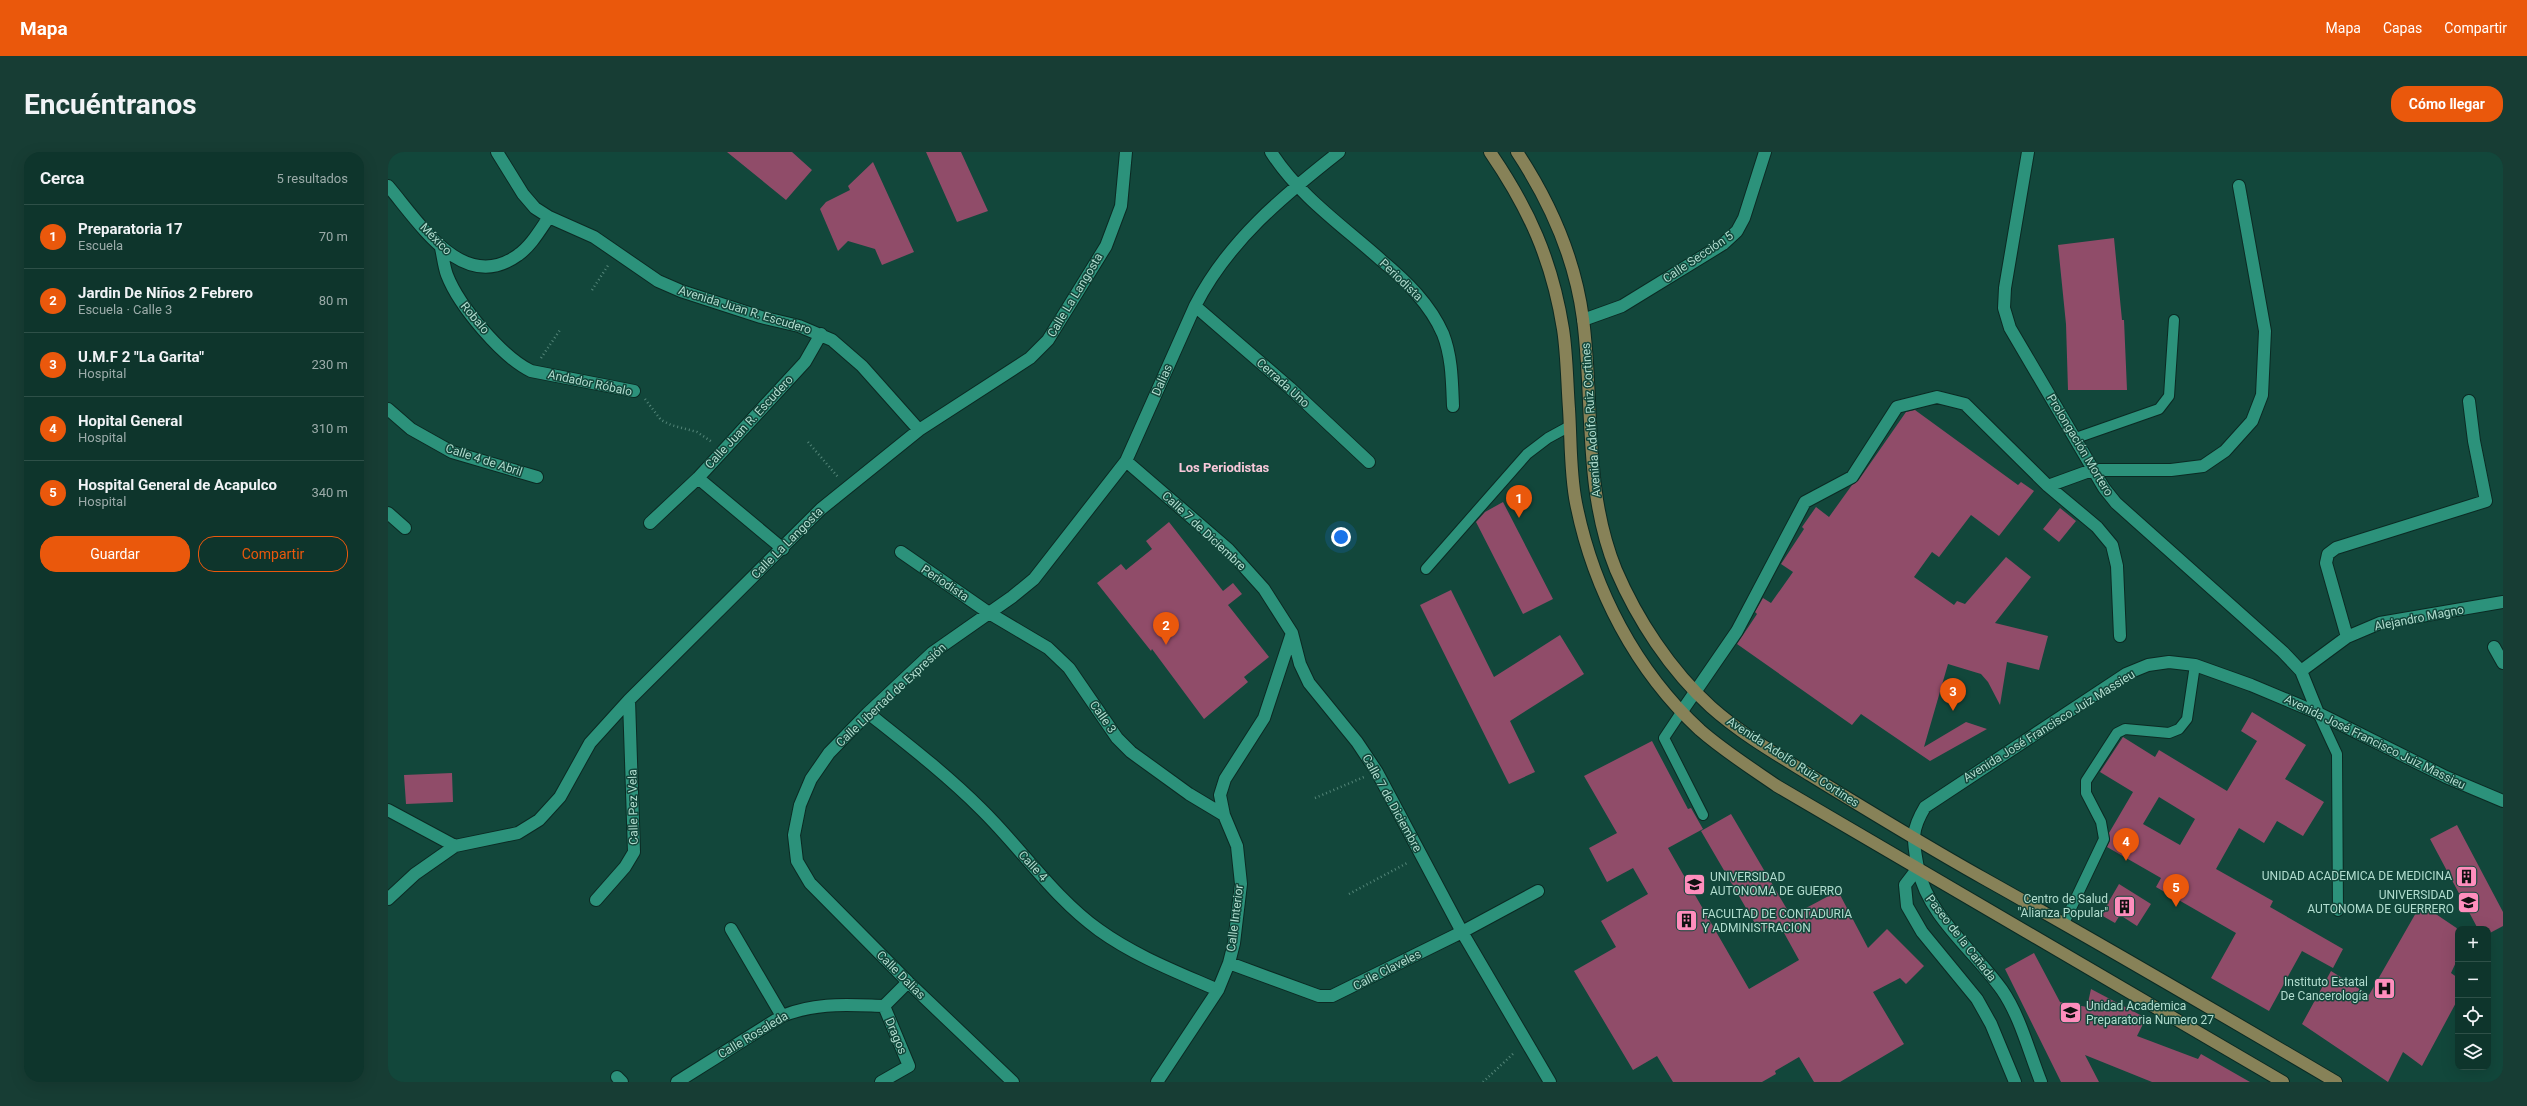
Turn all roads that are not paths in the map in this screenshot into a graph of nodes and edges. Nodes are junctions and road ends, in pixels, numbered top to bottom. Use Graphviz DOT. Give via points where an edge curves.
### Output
graph roads {
  1 [pos="496,152"];
  2 [pos="1126,152"];
  3 [pos="1272,152"];
  4 [pos="1339,152"];
  5 [pos="1490,152"];
  6 [pos="1517,152"];
  7 [pos="1765,152"];
  8 [pos="2028,152"];
  9 [pos="388,186"];
  10 [pos="1296,186"];
  11 [pos="2239,186"];
  12 [pos="549,217"];
  13 [pos="441,248"];
  14 [pos="1195,306"];
  15 [pos="1583,320"];
  16 [pos="2174,320"];
  17 [pos="821,334"];
  18 [pos="531,371"];
  19 [pos="634,391"];
  20 [pos="2469,401"];
  21 [pos="1453,406"];
  22 [pos="388,409"];
  23 [pos="1570,426"];
  24 [pos="919,430"];
  25 [pos="2076,438"];
  26 [pos="1126,461"];
  27 [pos="1369,462"];
  28 [pos="2092,470"];
  29 [pos="537,477"];
  30 [pos="698,478"];
  31 [pos="2048,486"];
  32 [pos="388,513"];
  33 [pos="650,523"];
  34 [pos="405,528"];
  35 [pos="783,549"];
  36 [pos="901,552"];
  37 [pos="1426,569"];
  38 [pos="2503,602"];
  39 [pos="989,613"];
  40 [pos="1292,633"];
  41 [pos="2120,636"];
  42 [pos="2347,637"];
  43 [pos="2494,647"];
  44 [pos="2503,663"];
  45 [pos="2196,665"];
  46 [pos="2301,672"];
  47 [pos="1697,692"];
  48 [pos="629,700"];
  49 [pos="1682,711"];
  50 [pos="2318,712"];
  51 [pos="868,713"];
  52 [pos="2503,801"];
  53 [pos="388,810"];
  54 [pos="1224,815"];
  55 [pos="1703,815"];
  56 [pos="1912,838"];
  57 [pos="455,846"];
  58 [pos="797,861"];
  59 [pos="1918,868"];
  60 [pos="1538,891"];
  61 [pos="388,899"];
  62 [pos="596,900"];
  63 [pos="2338,910"];
  64 [pos="2064,923"];
  65 [pos="731,928"];
  66 [pos="1462,932"];
  67 [pos="1229,963"];
  68 [pos="908,982"];
  69 [pos="1218,990"];
  70 [pos="884,1006"];
  71 [pos="782,1016"];
  72 [pos="677,1082"];
  73 [pos="881,1082"];
  74 [pos="1013,1082"];
  75 [pos="1156,1082"];
  76 [pos="1550,1082"];
  77 [pos="2015,1082"];
  78 [pos="2041,1082"];
  79 [pos="2283,1082"];
  80 [pos="2336,1082"];
  1 -- 12 [label="street, Avenida Juan R. Escudero" via="523,194 535,208"];
  2 -- 24 [label="street, Calle La Langosta" via="1121,206 1106,246 1048,340 1030,358"];
  3 -- 10 [label="street, Periodista"];
  4 -- 10 [label="street, Dalias"];
  5 -- 23 [label="main road, Avenida Adolfo Ruiz Cortines" via="1516,191 1539,238 1553,279 1563,330"];
  6 -- 15 [label="main road, Avenida Adolfo Ruiz Cortines" via="1538,184 1561,233 1577,286"];
  7 -- 15 [label="street, Calle Sección 5" via="1744,218 1737,231 1723,244 1622,306"];
  8 -- 25 [label="street, Prolongación Mortero" via="2005,288 2004,308 2010,328"];
  9 -- 13 [label="street, México"];
  10 -- 14 [label="street, Dalias" via="1254,224 1230,251 1205,286"];
  10 -- 21 [label="street, Periodista" via="1406,281 1424,302 1443,334 1452,365"];
  11 -- 28 [label="street" via="2265,331 2262,395 2252,421 2225,451 2203,466 2171,470"];
  12 -- 13 [label="street, México" via="520,255 492,267 475,266 457,260"];
  12 -- 17 [label="street, Avenida Juan R. Escudero" via="594,237 658,280 681,291"];
  13 -- 18 [label="street, Robalo" via="446,274 457,296 505,353 518,365"];
  14 -- 26 [label="street, Dalias"];
  14 -- 27 [label="street, Cerrada Uno" via="1290,388"];
  15 -- 47 [label="main road, Avenida Adolfo Ruiz Cortines" via="1592,473 1599,516 1616,569 1641,619 1678,672"];
  16 -- 25 [label="lane" via="2169,396 2159,409"];
  17 -- 24 [label="street, Avenida Juan R. Escudero" via="832,340 862,366"];
  17 -- 30 [label="street, Calle Juan R. Escudero" via="805,362"];
  18 -- 19 [label="street, Andador Róbalo"];
  20 -- 42 [label="street" via="2486,501 2336,548 2328,554 2326,563"];
  22 -- 29 [label="street, Calle 4 de Abril" via="411,428 452,452"];
  23 -- 37 [label="lane" via="1527,454"];
  23 -- 49 [label="main road, Avenida Adolfo Ruiz Cortines" via="1576,501 1588,551 1608,604 1637,655"];
  24 -- 35 [label="street, Calle La Langosta" via="846,487"];
  25 -- 28 [label="street, Prolongación Mortero"];
  26 -- 39 [label="street, Dalias" via="1034,579"];
  26 -- 40 [label="street, Calle 7 de Diciembre" via="1228,550 1264,589"];
  28 -- 31 [label="street"];
  28 -- 46 [label="street, Prolongación Mortero" via="2116,503"];
  30 -- 33 [label="street"];
  30 -- 35 [label="street, Calle Juan R. Escudero"];
  31 -- 41 [label="street" via="2097,527 2112,545 2117,566"];
  31 -- 47 [label="street" via="1965,404 1937,398 1897,407 1852,477 1805,502 1737,631"];
  32 -- 34 [label="street"];
  35 -- 48 [label="street, Calle La Langosta" via="712,615"];
  36 -- 39 [label="street, Periodista"];
  38 -- 42 [label="street, Alejandro Magno" via="2380,623"];
  39 -- 51 [label="street, Calle Libertad de Expresión" via="932,653"];
  39 -- 54 [label="street, Calle 3" via="1048,648 1069,668 1117,738 1131,752 1189,794"];
  40 -- 54 [label="street, Calle Interior" via="1264,718 1225,779 1220,795"];
  40 -- 66 [label="street, Calle 7 de Diciembre" via="1300,664 1309,683 1357,742 1377,772"];
  42 -- 46 [label="street, Alejandro Magno"];
  43 -- 44 [label="street"];
  45 -- 50 [label="street, Avenida José Francisco Juiz Massieu"];
  45 -- 56 [label="street, Avenida José Francisco Juiz Massieu" via="2169,662 2148,665 2126,674 1925,807 1917,820"];
  45 -- 64 [label="lane" via="2187,719 2179,729 2169,733 2125,729 2117,733 2086,781 2086,793 2101,822 2104,839"];
  46 -- 50 [label="street, Prolongación Mortero"];
  47 -- 49 [label="street"];
  47 -- 56 [label="main road, Avenida Adolfo Ruiz Cortines" via="1711,707 1754,739"];
  48 -- 57 [label="street, Calle La Langosta" via="590,743 560,797 539,820 518,833"];
  48 -- 62 [label="street, Calle Pez Vela" via="634,852 625,867"];
  49 -- 55 [label="lane" via="1664,738"];
  49 -- 59 [label="main road, Avenida Adolfo Ruiz Cortines" via="1730,754 1771,782"];
  50 -- 52 [label="street, Avenida José Francisco Juiz Massieu" via="2446,777"];
  50 -- 63 [label="lane" via="2337,754"];
  51 -- 58 [label="street, Calle Libertad de Expresión" via="829,753 811,779 800,805 794,835"];
  51 -- 69 [label="street, Calle 4" via="954,782 1067,902 1098,930 1143,958"];
  53 -- 57 [label="street"];
  54 -- 67 [label="street, Calle Interior" via="1236,846 1241,884 1234,944"];
  56 -- 59 [label="street, Avenida José Francisco Juiz Massieu"];
  56 -- 64 [label="main road, Avenida Adolfo Ruiz Cortines"];
  57 -- 61 [label="street" via="415,874"];
  58 -- 68 [label="street, Calle Dalias" via="810,883"];
  59 -- 77 [label="street, Paseo de la Cañada" via="1905,885 1907,906 1922,932 1977,999 1991,1024"];
  59 -- 78 [label="street, Paseo de la Cañada" via="1926,896 2002,990 2014,1013"];
  59 -- 79 [label="main road, Avenida Adolfo Ruiz Cortines"];
  60 -- 66 [label="street, Calle Claveles"];
  64 -- 80 [label="main road, Avenida Adolfo Ruiz Cortines"];
  65 -- 71 [label="street"];
  66 -- 67 [label="street, Calle Claveles" via="1332,996 1319,996"];
  66 -- 76 [label="street, Calle 7 de Diciembre"];
  67 -- 69 [label="street, Calle Interior"];
  68 -- 70 [label="street"];
  68 -- 74 [label="street, Calle Dalias"];
  69 -- 75 [label="street, Calle Interior"];
  70 -- 71 [label="street, Calle Rosaleda" via="819,1005"];
  70 -- 73 [label="street, Dragos" via="909,1066"];
  71 -- 72 [label="street, Calle Rosaleda"];
}
